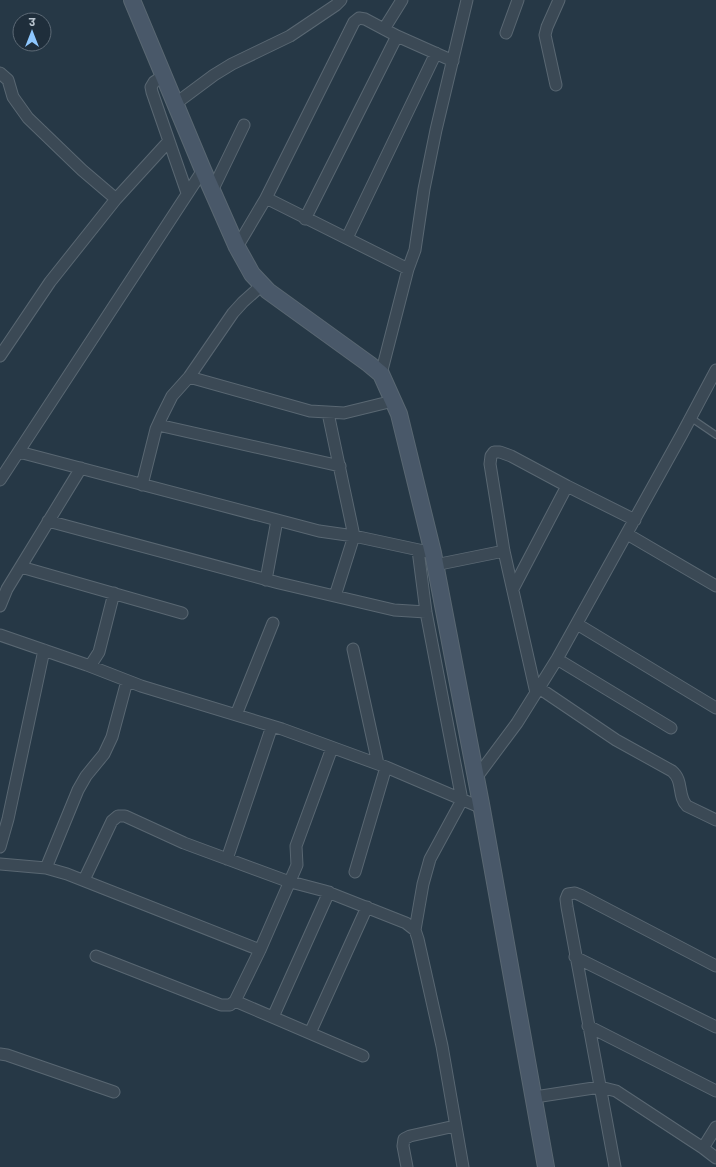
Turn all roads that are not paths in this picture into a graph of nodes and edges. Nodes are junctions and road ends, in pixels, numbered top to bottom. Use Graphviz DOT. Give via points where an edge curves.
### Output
graph roads {
  1 [pos="132,0"];
  2 [pos="341,0"];
  3 [pos="402,0"];
  4 [pos="467,0"];
  5 [pos="518,0"];
  6 [pos="559,0"];
  7 [pos="384,29"];
  8 [pos="506,33"];
  9 [pos="397,36"];
  10 [pos="436,54"];
  11 [pos="453,61"];
  12 [pos="0,73"];
  13 [pos="164,76"];
  14 [pos="556,85"];
  15 [pos="175,104"];
  16 [pos="244,125"];
  17 [pos="169,141"];
  18 [pos="203,170"];
  19 [pos="212,191"];
  20 [pos="187,193"];
  21 [pos="266,198"];
  22 [pos="116,199"];
  23 [pos="305,218"];
  24 [pos="347,238"];
  25 [pos="237,247"];
  26 [pos="408,269"];
  27 [pos="262,285"];
  28 [pos="0,356"];
  29 [pos="716,370"];
  30 [pos="381,374"];
  31 [pos="189,377"];
  32 [pos="393,400"];
  33 [pos="328,412"];
  34 [pos="691,418"];
  35 [pos="158,424"];
  36 [pos="716,435"];
  37 [pos="19,452"];
  38 [pos="340,466"];
  39 [pos="80,468"];
  40 [pos="0,480"];
  41 [pos="142,485"];
  42 [pos="567,486"];
  43 [pos="277,520"];
  44 [pos="635,520"];
  45 [pos="48,521"];
  46 [pos="627,534"];
  47 [pos="354,536"];
  48 [pos="504,551"];
  49 [pos="429,556"];
  50 [pos="21,567"];
  51 [pos="266,580"];
  52 [pos="716,586"];
  53 [pos="513,589"];
  54 [pos="114,594"];
  55 [pos="335,596"];
  56 [pos="0,606"];
  57 [pos="426,612"];
  58 [pos="182,613"];
  59 [pos="273,623"];
  60 [pos="577,624"];
  61 [pos="0,635"];
  62 [pos="353,649"];
  63 [pos="44,650"];
  64 [pos="557,659"];
  65 [pos="90,666"];
  66 [pos="127,681"];
  67 [pos="537,690"];
  68 [pos="716,708"];
  69 [pos="236,715"];
  70 [pos="272,726"];
  71 [pos="671,728"];
  72 [pos="332,748"];
  73 [pos="382,766"];
  74 [pos="476,778"];
  75 [pos="462,800"];
  76 [pos="482,808"];
  77 [pos="4,818"];
  78 [pos="716,820"];
  79 [pos="0,847"];
  80 [pos="228,859"];
  81 [pos="0,864"];
  82 [pos="46,868"];
  83 [pos="355,872"];
  84 [pos="84,880"];
  85 [pos="290,882"];
  86 [pos="329,892"];
  87 [pos="367,907"];
  88 [pos="415,930"];
  89 [pos="260,950"];
  90 [pos="96,956"];
  91 [pos="576,957"];
  92 [pos="716,966"];
  93 [pos="235,1001"];
  94 [pos="273,1017"];
  95 [pos="588,1026"];
  96 [pos="716,1027"];
  97 [pos="310,1033"];
  98 [pos="0,1054"];
  99 [pos="363,1056"];
  100 [pos="600,1087"];
  101 [pos="716,1091"];
  102 [pos="114,1092"];
  103 [pos="535,1097"];
  104 [pos="455,1126"];
  105 [pos="716,1127"];
  106 [pos="703,1148"];
  107 [pos="716,1158"];
  108 [pos="407,1167"];
  109 [pos="463,1167"];
  110 [pos="546,1167"];
  111 [pos="615,1167"];
  1 -- 13 [label="street"];
  2 -- 15 [label="street" via="290,36 214,75"];
  3 -- 7 [label="street"];
  4 -- 11 [label="street"];
  5 -- 8 [label="street"];
  6 -- 14 [label="street" via="546,27"];
  7 -- 9 [label="street"];
  7 -- 21 [label="street" via="365,19 359,18 354,22"];
  9 -- 10 [label="street"];
  9 -- 23 [label="street"];
  10 -- 11 [label="street"];
  10 -- 24 [label="street"];
  11 -- 26 [label="street" via="424,189 415,250"];
  12 -- 22 [label="street" via="8,80 13,97 28,118"];
  13 -- 15 [label="street"];
  13 -- 17 [label="street" via="151,87"];
  15 -- 18 [label="street"];
  16 -- 19 [label="street"];
  17 -- 20 [label="street"];
  17 -- 22 [label="street"];
  18 -- 19 [label="street"];
  18 -- 20 [label="street"];
  19 -- 25 [label="street"];
  20 -- 37 [label="street"];
  21 -- 23 [label="street"];
  21 -- 25 [label="street"];
  22 -- 28 [label="street" via="50,282"];
  23 -- 24 [label="street"];
  24 -- 26 [label="street"];
  25 -- 27 [label="street" via="252,274"];
  26 -- 30 [label="street"];
  27 -- 30 [label="street"];
  27 -- 31 [label="street" via="233,313"];
  29 -- 34 [label="street"];
  30 -- 32 [label="street"];
  31 -- 33 [label="street" via="310,411"];
  31 -- 35 [label="street" via="172,396"];
  32 -- 33 [label="street" via="344,413"];
  32 -- 49 [label="street" via="400,414"];
  33 -- 38 [label="street"];
  34 -- 36 [label="lane"];
  34 -- 44 [label="street"];
  35 -- 38 [label="street"];
  35 -- 41 [label="street"];
  37 -- 39 [label="street"];
  37 -- 40 [label="street"];
  38 -- 47 [label="street"];
  39 -- 41 [label="street"];
  39 -- 45 [label="street"];
  41 -- 43 [label="street"];
  42 -- 44 [label="street"];
  42 -- 48 [label="street" via="511,456 494,452 490,464"];
  42 -- 53 [label="street"];
  43 -- 47 [label="street" via="318,531"];
  43 -- 51 [label="street"];
  44 -- 46 [label="street"];
  45 -- 50 [label="street"];
  45 -- 51 [label="street"];
  46 -- 52 [label="street"];
  46 -- 60 [label="street"];
  47 -- 49 [label="street"];
  47 -- 55 [label="street"];
  48 -- 49 [label="street"];
  48 -- 53 [label="street"];
  49 -- 57 [label="street"];
  49 -- 74 [label="street"];
  50 -- 54 [label="street"];
  50 -- 56 [label="street"];
  51 -- 55 [label="street"];
  53 -- 67 [label="street"];
  54 -- 58 [label="street"];
  54 -- 65 [label="street" via="99,652"];
  55 -- 57 [label="street" via="394,610"];
  57 -- 75 [label="street"];
  59 -- 69 [label="street"];
  60 -- 64 [label="street"];
  60 -- 68 [label="street"];
  61 -- 63 [label="street"];
  62 -- 73 [label="street"];
  63 -- 65 [label="street"];
  63 -- 77 [label="street"];
  64 -- 67 [label="street"];
  64 -- 71 [label="street"];
  65 -- 66 [label="street"];
  66 -- 69 [label="street"];
  66 -- 82 [label="street" via="112,737 104,754 78,790"];
  67 -- 74 [label="street" via="517,723"];
  67 -- 78 [label="street" via="616,740 672,771 679,780 683,802"];
  69 -- 70 [label="street"];
  70 -- 72 [label="street"];
  70 -- 80 [label="street"];
  72 -- 73 [label="street"];
  72 -- 85 [label="street" via="296,846 297,866"];
  73 -- 75 [label="street"];
  73 -- 83 [label="street"];
  74 -- 76 [label="street"];
  75 -- 76 [label="street"];
  75 -- 88 [label="street" via="430,859"];
  76 -- 103 [label="street"];
  77 -- 79 [label="street"];
  80 -- 84 [label="street" via="184,843 125,816 118,816 112,821"];
  80 -- 85 [label="street"];
  81 -- 82 [label="street"];
  82 -- 84 [label="street"];
  84 -- 89 [label="street"];
  85 -- 86 [label="street"];
  85 -- 89 [label="street"];
  86 -- 87 [label="street"];
  86 -- 94 [label="street"];
  87 -- 88 [label="street" via="406,923"];
  87 -- 97 [label="street"];
  88 -- 104 [label="street" via="442,1046"];
  89 -- 93 [label="street"];
  90 -- 93 [label="street" via="221,1005 230,1005"];
  91 -- 92 [label="street" via="566,899 571,893 580,895"];
  91 -- 95 [label="street"];
  91 -- 96 [label="street"];
  93 -- 94 [label="street"];
  94 -- 97 [label="street"];
  95 -- 100 [label="street"];
  95 -- 101 [label="street"];
  97 -- 99 [label="street"];
  98 -- 102 [label="street"];
  100 -- 103 [label="street"];
  100 -- 106 [label="street" via="616,1091"];
  100 -- 111 [label="street"];
  103 -- 110 [label="street"];
  104 -- 108 [label="street" via="404,1139"];
  104 -- 109 [label="street"];
  105 -- 106 [label="street"];
  106 -- 107 [label="street"];
}
